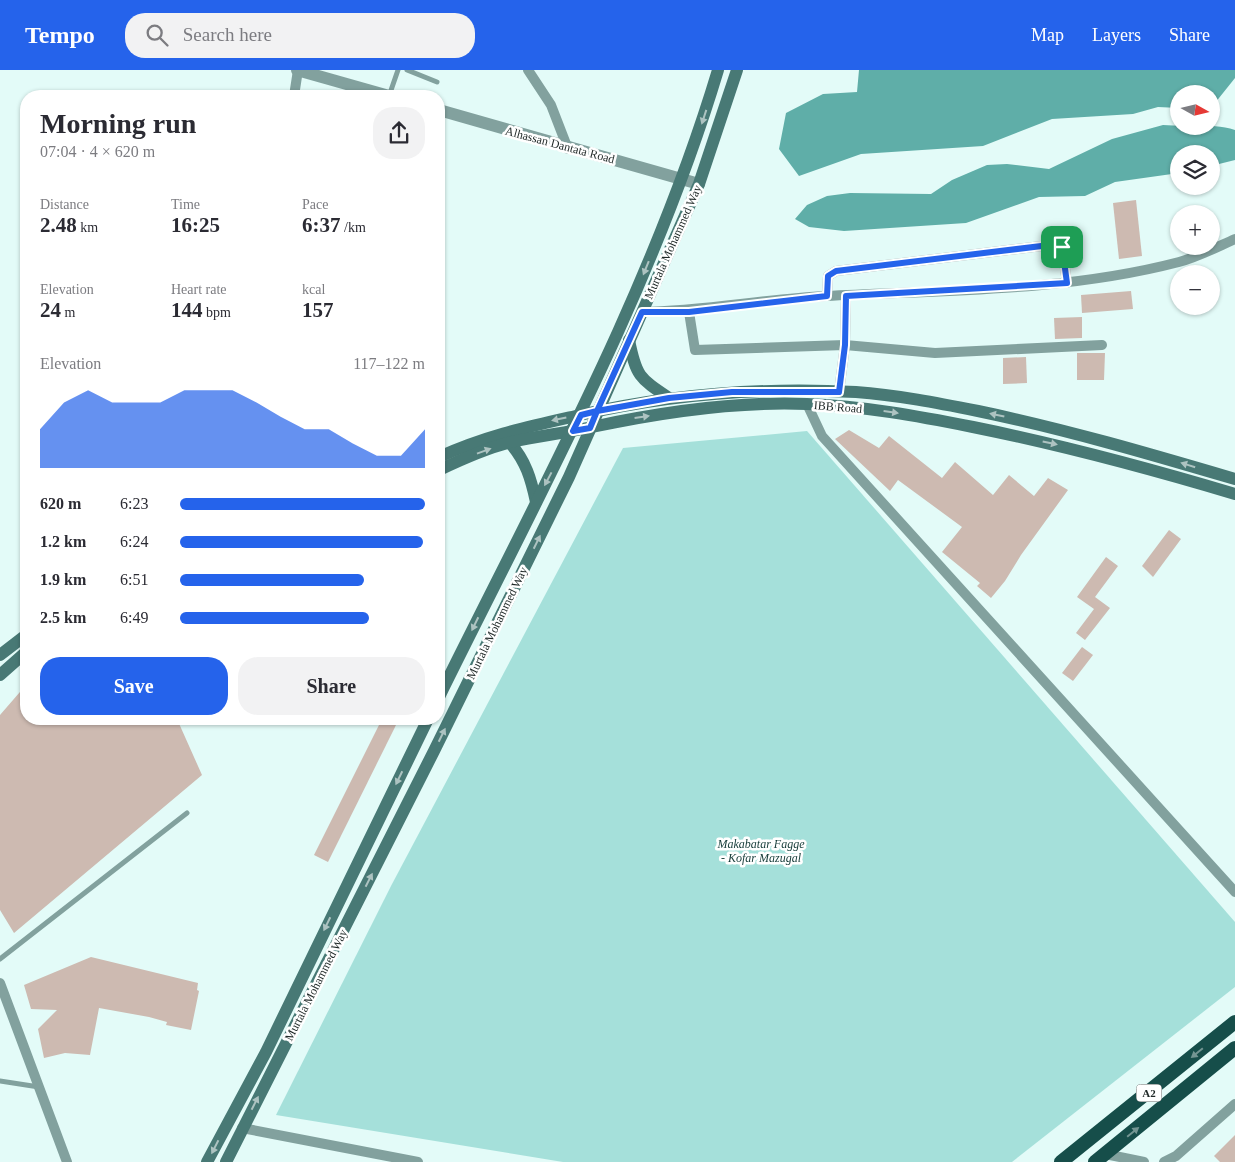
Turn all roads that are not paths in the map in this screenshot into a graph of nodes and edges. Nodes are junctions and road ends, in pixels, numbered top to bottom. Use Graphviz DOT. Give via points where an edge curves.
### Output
graph roads {
  1 [pos="297,70"];
  2 [pos="398,70"];
  3 [pos="407,70"];
  4 [pos="528,70"];
  5 [pos="718,70"];
  6 [pos="737,70"];
  7 [pos="326,74"];
  8 [pos="437,82"];
  9 [pos="295,90"];
  10 [pos="372,90"];
  11 [pos="391,90"];
  12 [pos="445,112"];
  13 [pos="568,149"];
  14 [pos="683,178"];
  15 [pos="699,184"];
  16 [pos="1235,239"];
  17 [pos="1067,283"];
  18 [pos="827,296"];
  19 [pos="846,296"];
  20 [pos="642,312"];
  21 [pos="689,312"];
  22 [pos="629,340"];
  23 [pos="845,345"];
  24 [pos="1102,345"];
  25 [pos="839,392"];
  26 [pos="669,398"];
  27 [pos="807,404"];
  28 [pos="597,411"];
  29 [pos="581,415"];
  30 [pos="590,428"];
  31 [pos="573,431"];
  32 [pos="510,442"];
  33 [pos="445,454"];
  34 [pos="445,467"];
  35 [pos="1235,479"];
  36 [pos="1235,494"];
  37 [pos="536,502"];
  38 [pos="20,640"];
  39 [pos="0,655"];
  40 [pos="20,657"];
  41 [pos="0,675"];
  42 [pos="445,685"];
  43 [pos="425,725"];
  44 [pos="187,813"];
  45 [pos="1235,892"];
  46 [pos="339,898"];
  47 [pos="356,907"];
  48 [pos="0,959"];
  49 [pos="0,983"];
  50 [pos="1235,1022"];
  51 [pos="1235,1048"];
  52 [pos="0,1081"];
  53 [pos="40,1087"];
  54 [pos="1235,1104"];
  55 [pos="242,1128"];
  56 [pos="1100,1158"];
  57 [pos="1180,1159"];
  58 [pos="67,1162"];
  59 [pos="207,1162"];
  60 [pos="226,1162"];
  61 [pos="418,1162"];
  62 [pos="1061,1162"];
  63 [pos="1144,1162"];
  64 [pos="1164,1162"];
  1 -- 7 [label="street"];
  1 -- 9 [label="street"];
  2 -- 11 [label="lane"];
  3 -- 8 [label="lane"];
  4 -- 13 [label="street" via="551,105"];
  5 -- 14 [label="main road, Murtala Mohammed Way, one-way"];
  6 -- 15 [label="main road, Murtala Mohammed Way"];
  7 -- 10 [label="street"];
  12 -- 13 [label="street, Alhassan Dantata Road"];
  13 -- 14 [label="street, Alhassan Dantata Road"];
  14 -- 15 [label="street, Alhassan Dantata Road"];
  14 -- 29 [label="main road, Murtala Mohammed Way, one-way"];
  15 -- 20 [label="main road, Murtala Mohammed Way"];
  16 -- 17 [label="street" via="1180,262"];
  17 -- 18 [label="street" via="1062,247 1058,244 836,271 828,276"];
  17 -- 19 [label="street"];
  18 -- 19 [label="street"];
  18 -- 21 [label="street"];
  19 -- 23 [label="street"];
  20 -- 21 [label="street"];
  20 -- 22 [label="main road, Murtala Mohammed Way"];
  21 -- 23 [label="street" via="694,350"];
  22 -- 26 [label="main road" via="637,373 643,381"];
  22 -- 28 [label="main road, Murtala Mohammed Way"];
  23 -- 24 [label="street" via="935,353"];
  23 -- 25 [label="street"];
  25 -- 26 [label="main road, IBB Road" via="758,391"];
  35 -- 25 [label="main road, IBB Road, one-way" via="1020,420 912,399"];
  26 -- 28 [label="main road, IBB Road"];
  30 -- 27 [label="main road, IBB Road, one-way" via="631,418 723,407"];
  27 -- 36 [label="main road, IBB Road, one-way" via="916,416 1054,444"];
  27 -- 45 [label="street" via="822,436"];
  28 -- 29 [label="main road, IBB Road"];
  28 -- 30 [label="main road, Murtala Mohammed Way"];
  29 -- 31 [label="main road, Murtala Mohammed Way"];
  29 -- 33 [label="main road, IBB Road, one-way" via="491,435"];
  30 -- 31 [label="main road, IBB Road"];
  47 -- 30 [label="main road, Murtala Mohammed Way, one-way"];
  31 -- 32 [label="main road, IBB Road"];
  31 -- 37 [label="main road, Murtala Mohammed Way, one-way"];
  34 -- 32 [label="main road, IBB Road, one-way"];
  32 -- 37 [label="main road" via="527,467"];
  37 -- 42 [label="main road, Murtala Mohammed Way, one-way"];
  38 -- 39 [label="main road"];
  40 -- 41 [label="main road"];
  43 -- 46 [label="main road, Murtala Mohammed Way, one-way"];
  44 -- 48 [label="lane"];
  46 -- 47 [label="main road"];
  46 -- 59 [label="main road, Murtala Mohammed Way, one-way" via="266,1052"];
  55 -- 47 [label="main road, Murtala Mohammed Way, one-way"];
  49 -- 53 [label="street"];
  50 -- 62 [label="highway, A2, one-way"];
  56 -- 51 [label="highway, A2, one-way"];
  52 -- 53 [label="lane"];
  53 -- 58 [label="street"];
  54 -- 57 [label="street"];
  55 -- 60 [label="main road, Murtala Mohammed Way"];
  55 -- 61 [label="street"];
  56 -- 63 [label="street"];
  57 -- 64 [label="street"];
}
